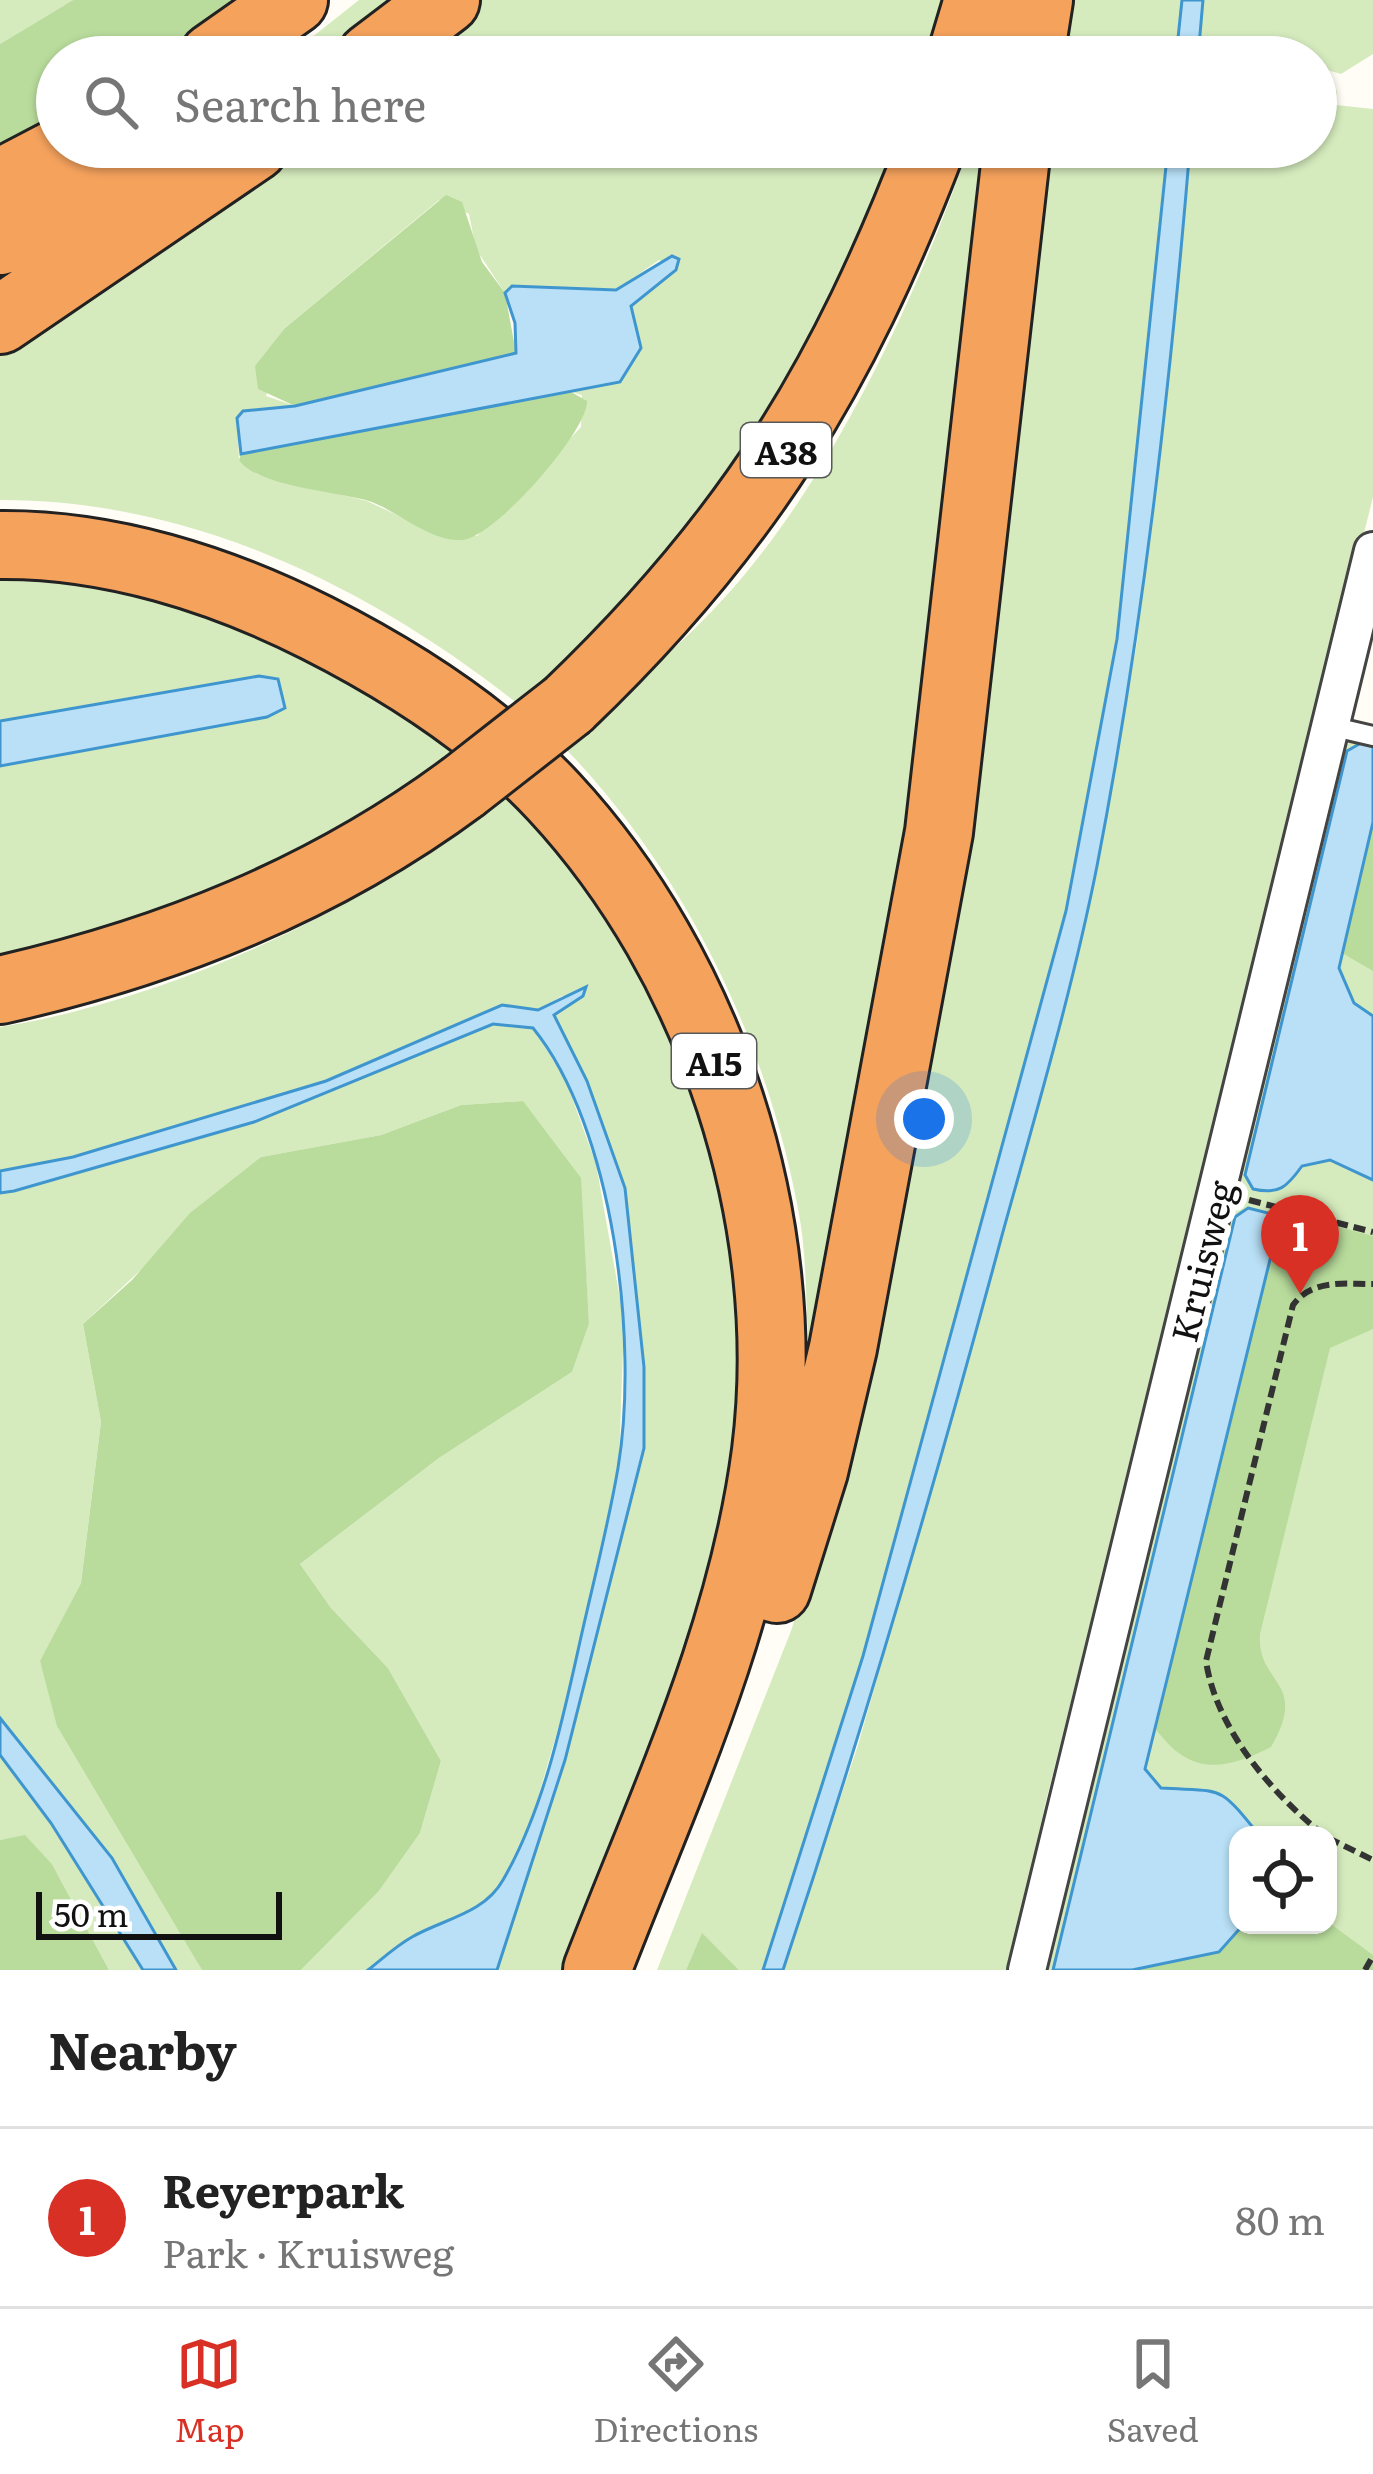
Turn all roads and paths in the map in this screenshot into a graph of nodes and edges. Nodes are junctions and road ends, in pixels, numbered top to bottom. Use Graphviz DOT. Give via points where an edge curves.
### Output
graph roads {
  1 [pos="294,0"];
  2 [pos="338,0"];
  3 [pos="446,0"];
  4 [pos="978,0"];
  5 [pos="1039,0"];
  6 [pos="243,36"];
  7 [pos="294,36"];
  8 [pos="399,36"];
  9 [pos="967,36"];
  10 [pos="1033,36"];
  11 [pos="36,164"];
  12 [pos="113,168"];
  13 [pos="223,168"];
  14 [pos="923,168"];
  15 [pos="1015,168"];
  16 [pos="0,183"];
  17 [pos="0,241"];
  18 [pos="0,320"];
  19 [pos="0,545"];
  20 [pos="1373,551"];
  21 [pos="1330,726"];
  22 [pos="1373,736"];
  23 [pos="0,990"];
  24 [pos="1217,1192"];
  25 [pos="1373,1232"];
  26 [pos="1373,1284"];
  27 [pos="1313,1826"];
  28 [pos="1337,1842"];
  29 [pos="1373,1860"];
  30 [pos="1373,1956"];
  31 [pos="599,1965"];
  32 [pos="1027,1970"];
  33 [pos="1365,1970"];
  1 -- 6 [label="highway"];
  2 -- 7 [label="highway"];
  3 -- 8 [label="highway"];
  4 -- 9 [label="highway"];
  5 -- 10 [label="highway"];
  11 -- 16 [label="highway"];
  12 -- 17 [label="highway"];
  13 -- 18 [label="highway"];
  14 -- 23 [label="highway, A38, bridge" via="822,393 759,492 672,599 568,705 463,787 328,874 106,966"];
  15 -- 31 [label="highway" via="939,832 843,1348 814,1471 747,1675"];
  19 -- 31 [label="highway, A15" via="157,566 254,596 364,652 466,719 553,796 625,886 686,986 726,1091 758,1213 770,1331 766,1447 747,1563 717,1667"];
  20 -- 21 [label="street, Kruisweg"];
  21 -- 22 [label="lane"];
  21 -- 24 [label="street, Kruisweg"];
  24 -- 25 [label="path"];
  24 -- 32 [label="street, Kruisweg"];
  26 -- 27 [label="path" via="1330,1284 1303,1292 1293,1305 1206,1661 1243,1747"];
  28 -- 29 [label="path"];
  30 -- 33 [label="path"];
}
